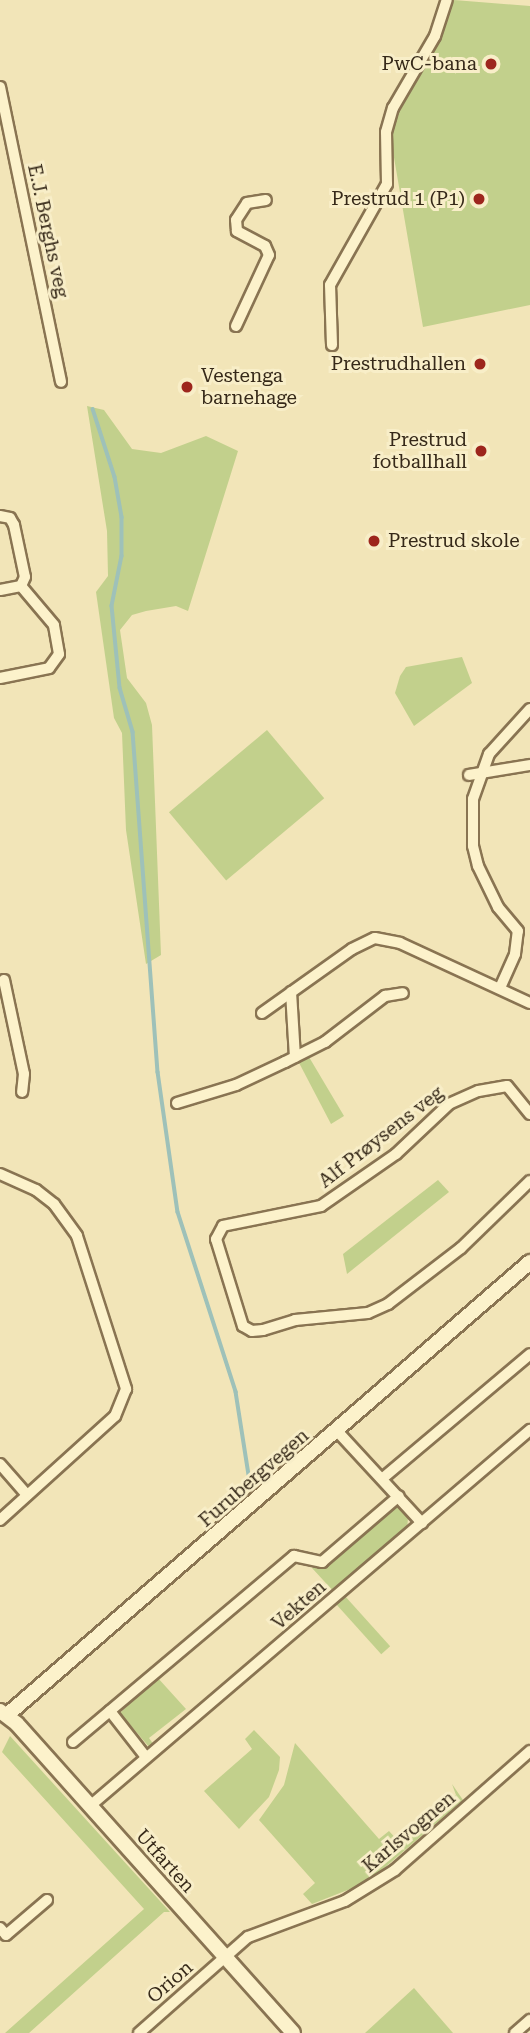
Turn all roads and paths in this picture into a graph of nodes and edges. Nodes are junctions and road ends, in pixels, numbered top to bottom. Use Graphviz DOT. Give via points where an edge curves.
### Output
graph roads {
  1 [pos="447,0"];
  2 [pos="0,87"];
  3 [pos="266,200"];
  4 [pos="236,326"];
  5 [pos="332,345"];
  6 [pos="61,382"];
  7 [pos="0,516"];
  8 [pos="21,586"];
  9 [pos="0,590"];
  10 [pos="0,678"];
  11 [pos="530,709"];
  12 [pos="530,765"];
  13 [pos="475,774"];
  14 [pos="4,981"];
  15 [pos="500,988"];
  16 [pos="291,992"];
  17 [pos="402,993"];
  18 [pos="530,1003"];
  19 [pos="262,1013"];
  20 [pos="295,1057"];
  21 [pos="22,1092"];
  22 [pos="177,1103"];
  23 [pos="530,1114"];
  24 [pos="0,1174"];
  25 [pos="530,1181"];
  26 [pos="530,1262"];
  27 [pos="530,1354"];
  28 [pos="530,1430"];
  29 [pos="338,1432"];
  30 [pos="0,1464"];
  31 [pos="383,1478"];
  32 [pos="27,1495"];
  33 [pos="399,1496"];
  34 [pos="0,1520"];
  35 [pos="422,1523"];
  36 [pos="110,1711"];
  37 [pos="4,1714"];
  38 [pos="73,1742"];
  39 [pos="530,1751"];
  40 [pos="146,1757"];
  41 [pos="90,1806"];
  42 [pos="47,1900"];
  43 [pos="0,1928"];
  44 [pos="225,1957"];
  45 [pos="530,2020"];
  46 [pos="139,2033"];
  47 [pos="293,2033"];
  48 [pos="515,2033"];
  1 -- 5 [label="street" via="435,36 393,108 386,132 387,184 330,285"];
  2 -- 6 [label="street, E.J. Berghs veg"];
  3 -- 4 [label="street" via="247,203 236,220 237,231 265,247 269,255"];
  7 -- 8 [label="street" via="10,518 14,525 25,577"];
  8 -- 9 [label="street"];
  8 -- 10 [label="street" via="54,625 59,654 49,668"];
  11 -- 13 [label="street"];
  12 -- 13 [label="street"];
  13 -- 15 [label="street" via="475,855 498,907 519,931"];
  14 -- 21 [label="street" via="24,1074"];
  15 -- 16 [label="street" via="400,943 375,938"];
  15 -- 18 [label="street"];
  16 -- 19 [label="street"];
  16 -- 20 [label="street"];
  17 -- 20 [label="street" via="385,996 325,1042"];
  20 -- 22 [label="street" via="236,1085"];
  23 -- 25 [label="street, Alf Prøysens veg" via="507,1086 478,1091 449,1104 396,1154 321,1206 223,1226 216,1239 243,1326 263,1330 295,1320 368,1313 388,1304 461,1248"];
  24 -- 32 [label="street" via="54,1204 77,1236 126,1390 115,1416"];
  26 -- 29 [label="main road, Furubergvegen"];
  27 -- 31 [label="street"];
  28 -- 35 [label="street, Vekten"];
  29 -- 31 [label="street"];
  29 -- 37 [label="main road, Furubergvegen"];
  30 -- 32 [label="street"];
  31 -- 33 [label="street"];
  32 -- 34 [label="street"];
  33 -- 35 [label="street"];
  33 -- 36 [label="street" via="323,1562 294,1556"];
  35 -- 40 [label="street, Vekten"];
  36 -- 38 [label="street"];
  36 -- 40 [label="street"];
  37 -- 41 [label="main road, Utfarten"];
  39 -- 44 [label="street, Karlsvognen" via="363,1892 266,1927"];
  40 -- 41 [label="street, Vekten"];
  41 -- 44 [label="main road, Utfarten"];
  42 -- 43 [label="street" via="6,1935"];
  44 -- 46 [label="street, Orion"];
  44 -- 47 [label="main road, Utfarten"];
  45 -- 48 [label="street"];
}
